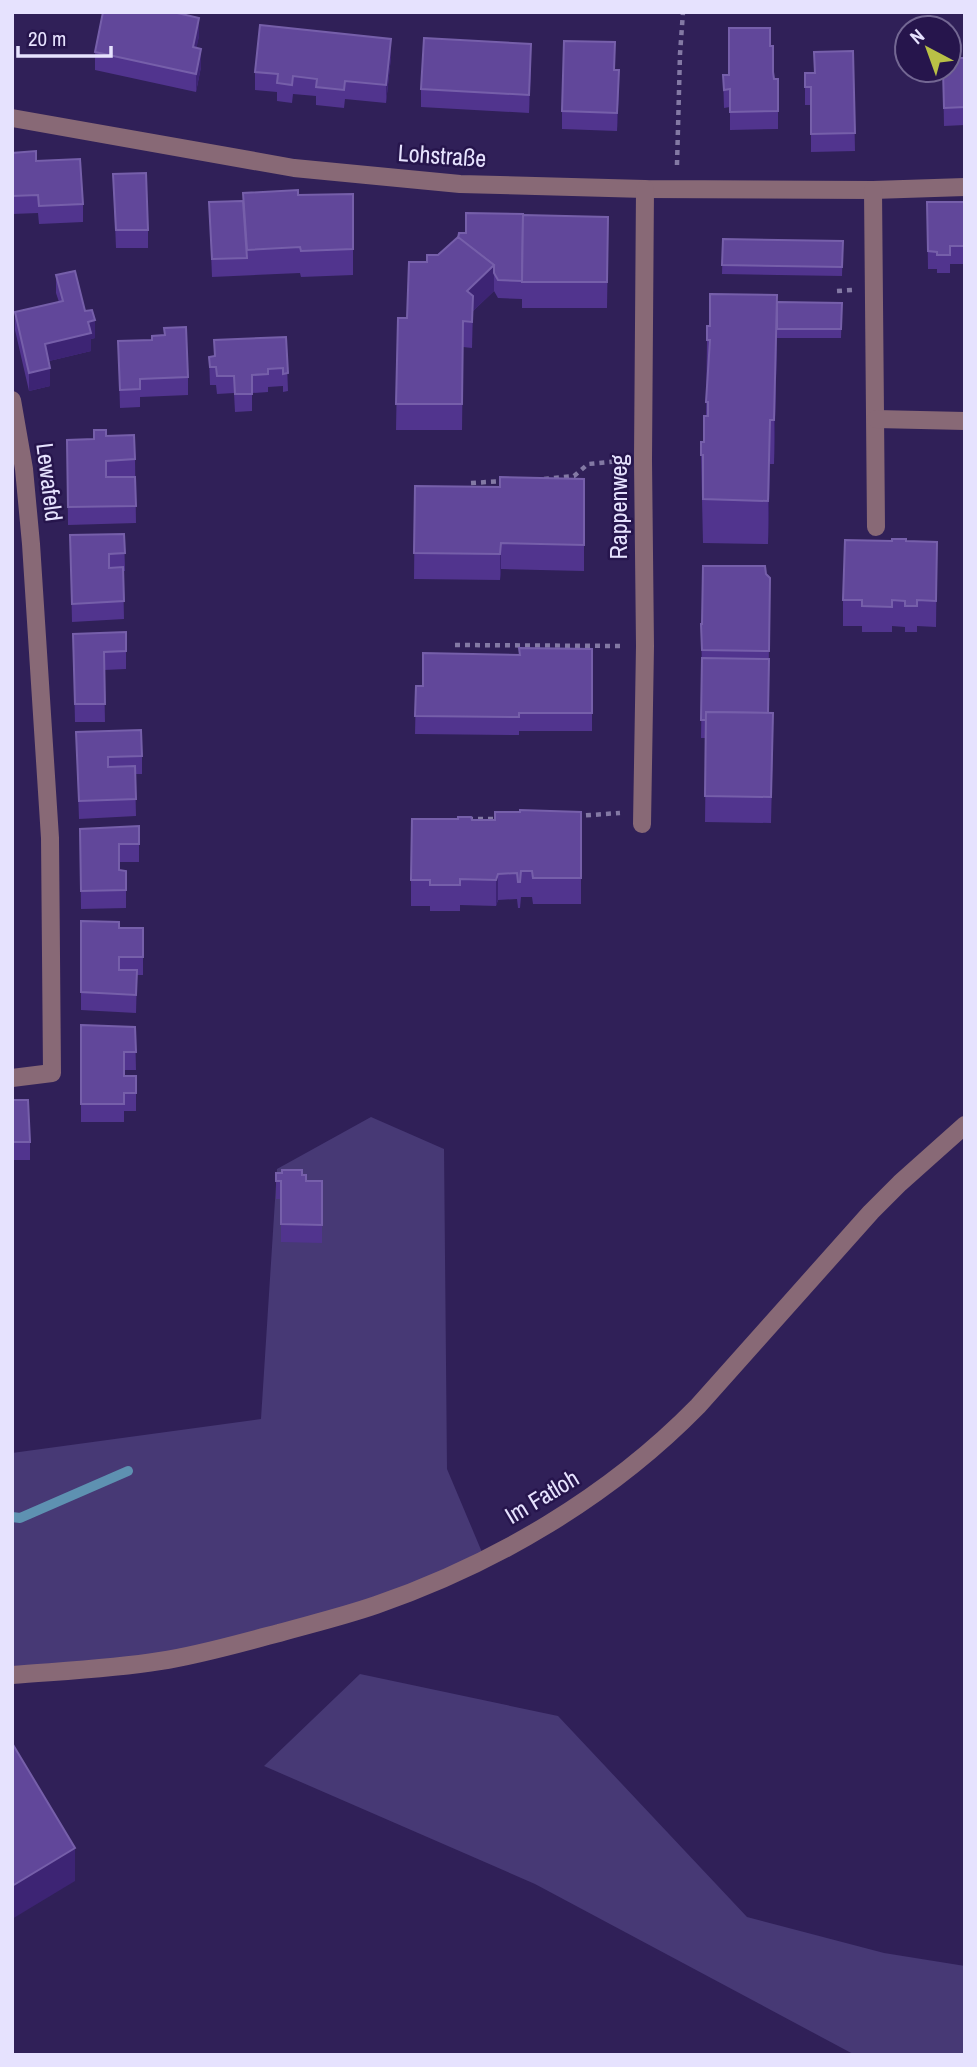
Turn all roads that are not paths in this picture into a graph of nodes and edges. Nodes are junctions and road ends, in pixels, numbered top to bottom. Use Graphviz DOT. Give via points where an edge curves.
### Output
graph roads {
  1 [pos="12,118"];
  2 [pos="965,187"];
  3 [pos="645,189"];
  4 [pos="873,190"];
  5 [pos="12,400"];
  6 [pos="876,419"];
  7 [pos="965,421"];
  8 [pos="876,527"];
  9 [pos="642,818"];
  10 [pos="12,1078"];
  11 [pos="965,1125"];
  12 [pos="12,1675"];
  1 -- 3 [label="street, Lohstraße" via="294,168 460,184"];
  2 -- 4 [label="street, Lohstraße"];
  3 -- 4 [label="street, Lohstraße"];
  3 -- 9 [label="street, Rappenweg"];
  4 -- 6 [label="street"];
  5 -- 10 [label="street, Lewafeld" via="32,544 50,838 52,1073"];
  6 -- 7 [label="street"];
  6 -- 8 [label="street"];
  11 -- 12 [label="street, Im Fatloh" via="871,1212 669,1435 563,1514 478,1563 376,1605 161,1661"];
}
